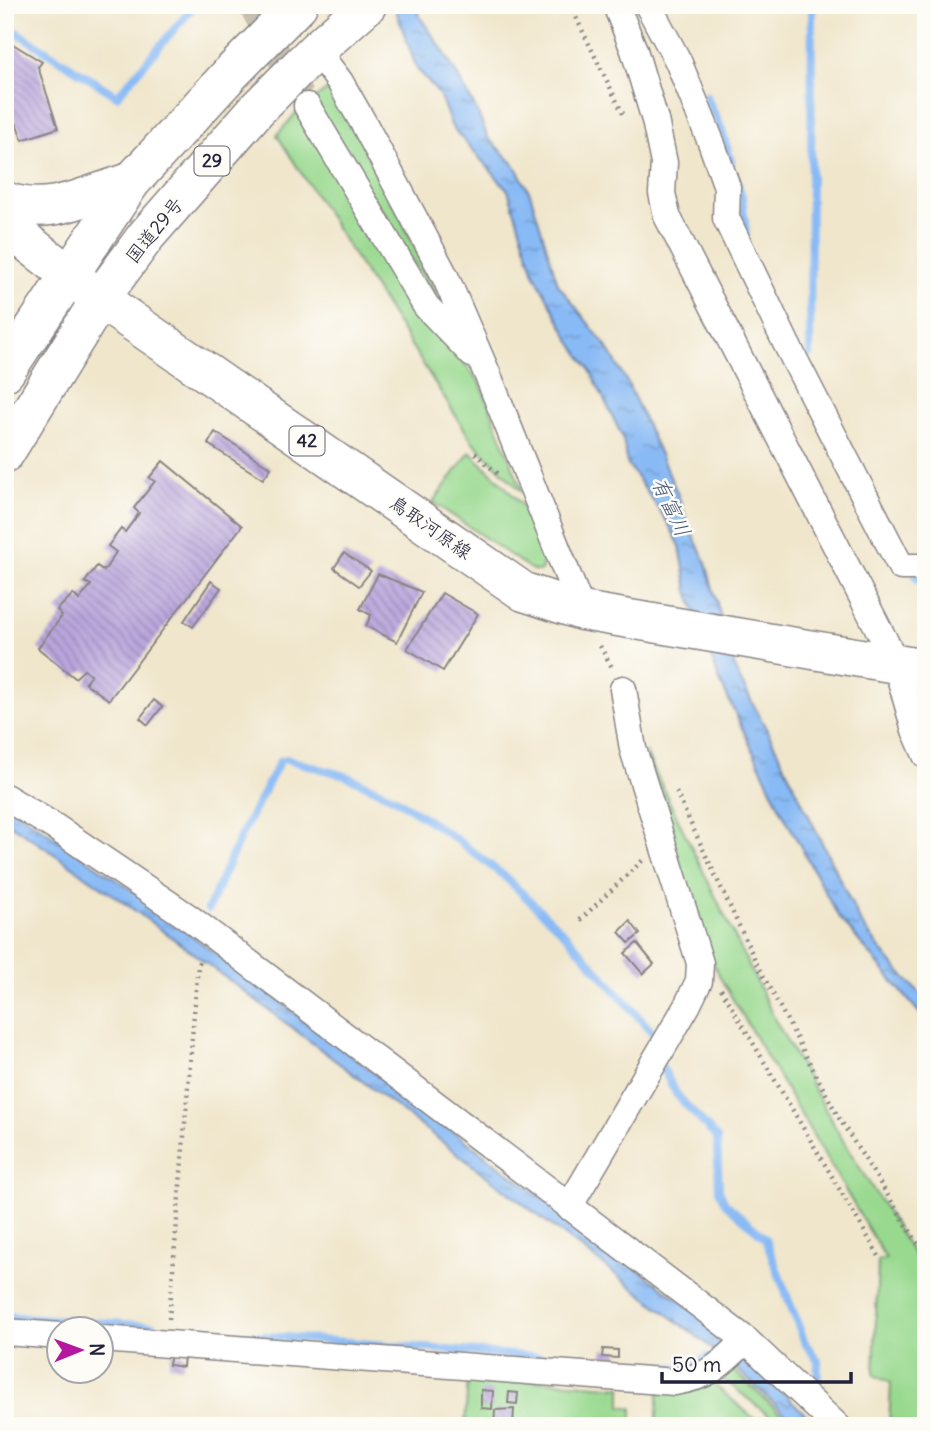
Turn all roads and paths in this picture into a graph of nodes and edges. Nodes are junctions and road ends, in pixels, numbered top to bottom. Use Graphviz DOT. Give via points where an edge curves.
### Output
graph roads {
  1 [pos="367,5"];
  2 [pos="570,5"];
  3 [pos="616,5"];
  4 [pos="648,5"];
  5 [pos="294,6"];
  6 [pos="326,41"];
  7 [pos="307,106"];
  8 [pos="625,118"];
  9 [pos="131,182"];
  10 [pos="5,201"];
  11 [pos="5,225"];
  12 [pos="69,275"];
  13 [pos="100,299"];
  14 [pos="484,365"];
  15 [pos="5,372"];
  16 [pos="12,463"];
  17 [pos="5,494"];
  18 [pos="926,567"];
  19 [pos="582,611"];
  20 [pos="911,666"];
  21 [pos="622,689"];
  22 [pos="926,755"];
  23 [pos="673,788"];
  24 [pos="5,797"];
  25 [pos="662,841"];
  26 [pos="580,920"];
  27 [pos="213,936"];
  28 [pos="701,963"];
  29 [pos="569,1207"];
  30 [pos="879,1256"];
  31 [pos="926,1256"];
  32 [pos="5,1332"];
  33 [pos="46,1335"];
  34 [pos="116,1340"];
  35 [pos="746,1340"];
  36 [pos="167,1344"];
  37 [pos="836,1426"];
  1 -- 6 [label="main road, 国道29号 / 29"];
  2 -- 8 [label="path"];
  3 -- 20 [label="street" via="635,50 655,120 664,163 662,193 667,216"];
  4 -- 18 [label="street" via="678,61 711,142 727,187 726,218 786,343 901,567"];
  5 -- 9 [label="main road, 29"];
  6 -- 13 [label="main road, 国道29号 / 29" via="257,109 146,236"];
  6 -- 14 [label="street" via="445,276"];
  7 -- 14 [label="street" via="426,306"];
  9 -- 10 [label="main road" via="55,208"];
  9 -- 12 [label="main road, 29"];
  11 -- 12 [label="main road, 鳥取河原線 / 42"];
  12 -- 13 [label="main road, 鳥取河原線 / 42"];
  12 -- 15 [label="main road, 29"];
  13 -- 16 [label="main road, 国道29号 / 29"];
  13 -- 19 [label="main road, 鳥取河原線 / 42" via="524,592"];
  14 -- 19 [label="street"];
  16 -- 17 [label="path"];
  19 -- 20 [label="main road, 鳥取河原線 / 42"];
  19 -- 21 [label="path"];
  20 -- 22 [label="street" via="915,730"];
  21 -- 25 [label="street" via="633,749"];
  23 -- 31 [label="path" via="757,964 839,1118"];
  24 -- 27 [label="street"];
  25 -- 26 [label="path"];
  25 -- 28 [label="street"];
  27 -- 29 [label="street"];
  27 -- 36 [label="path" via="198,965"];
  28 -- 29 [label="street" via="699,981 687,1006"];
  28 -- 30 [label="path" via="713,975"];
  29 -- 35 [label="street"];
  32 -- 33 [label="street"];
  34 -- 36 [label="street"];
  35 -- 36 [label="street" via="719,1367 698,1378 675,1382"];
  35 -- 37 [label="street"];
}
